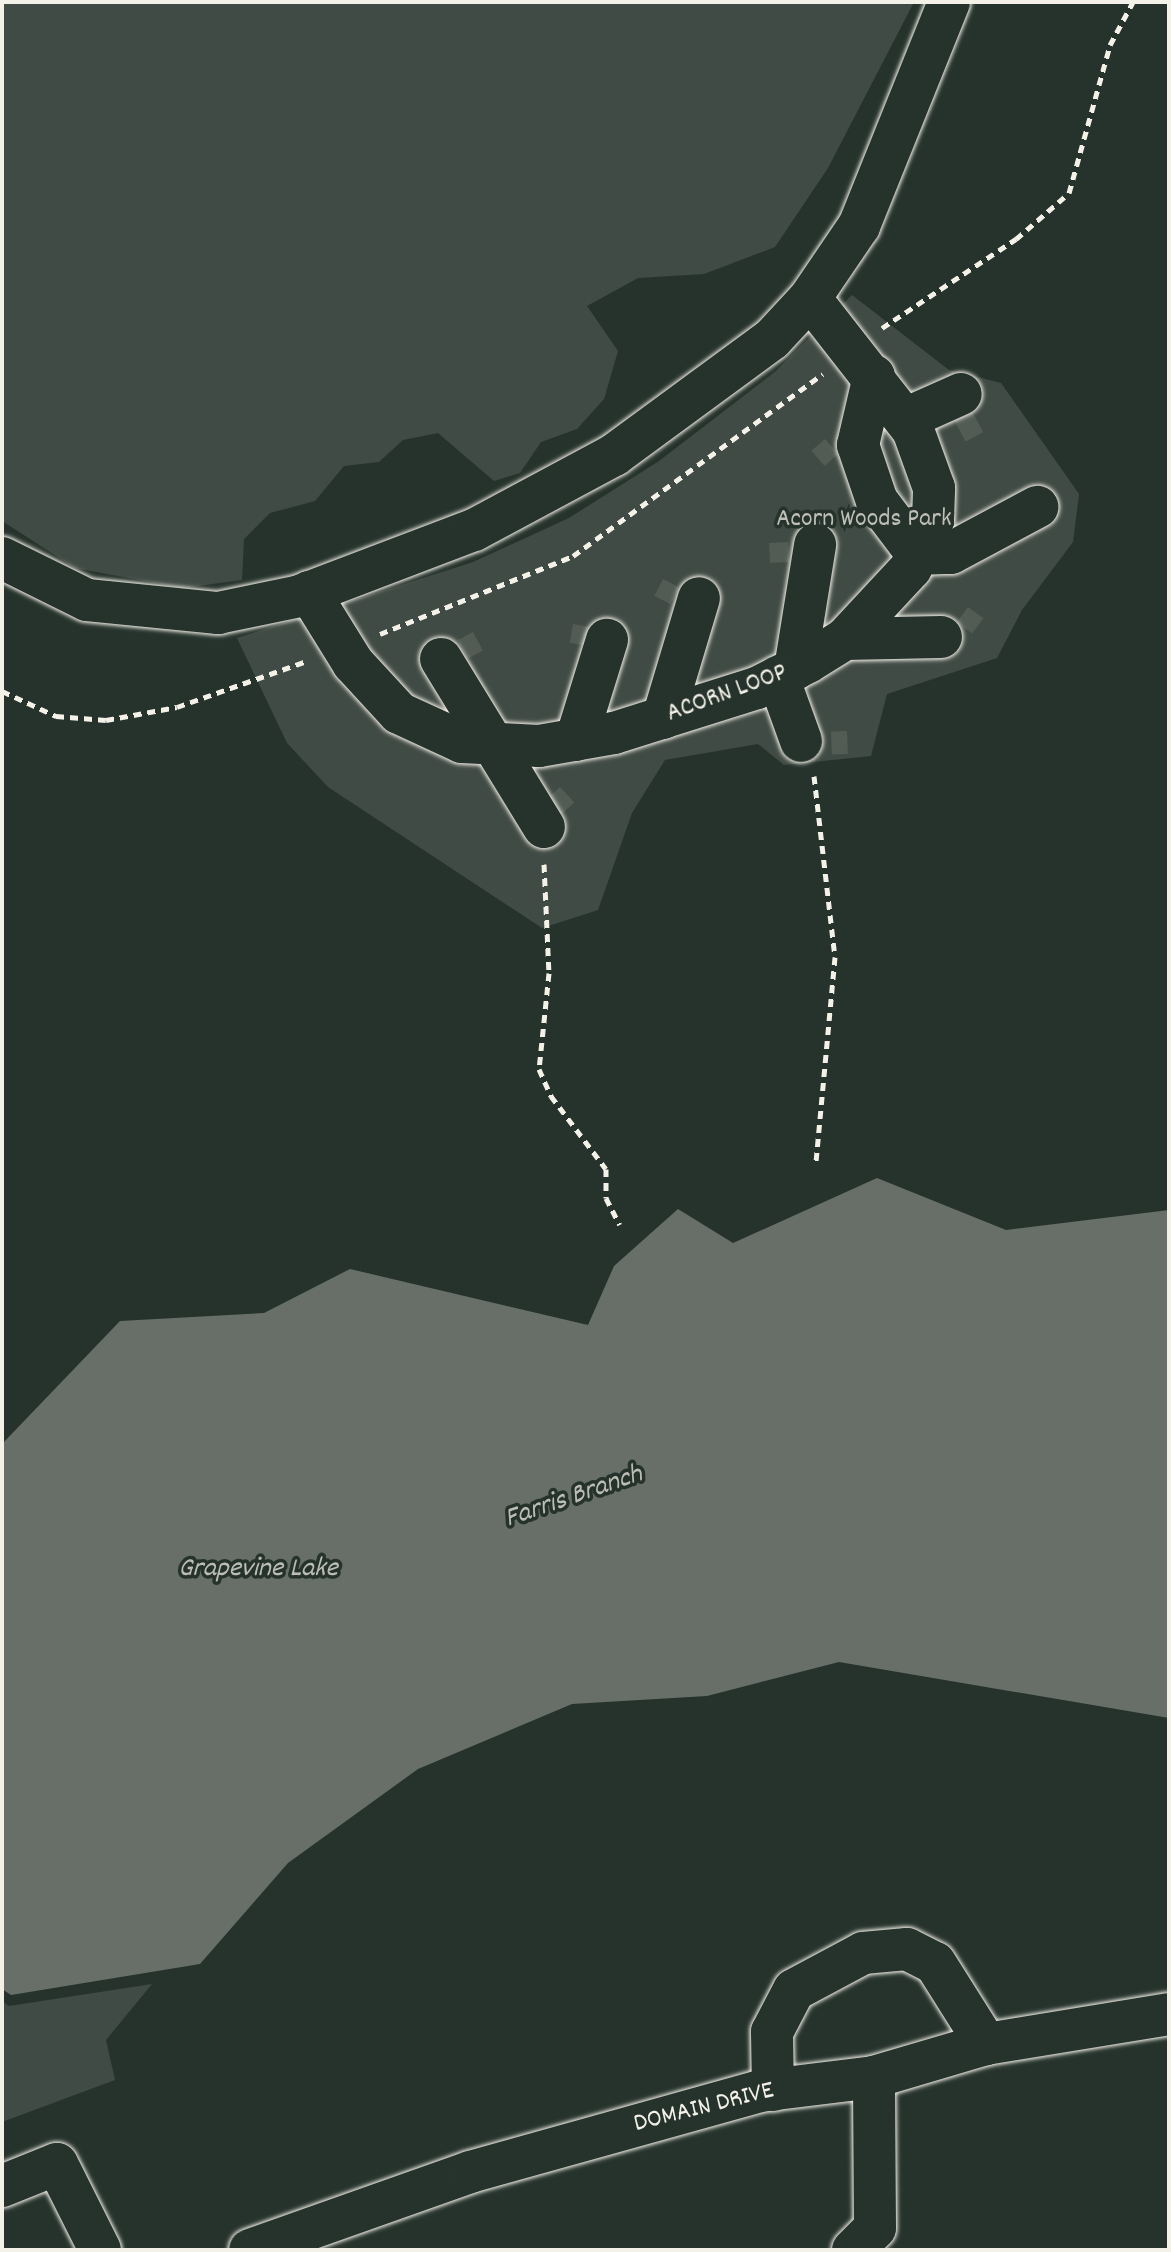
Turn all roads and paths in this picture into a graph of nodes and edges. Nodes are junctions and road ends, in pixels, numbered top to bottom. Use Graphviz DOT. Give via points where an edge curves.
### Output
graph roads {
  1 [pos="949,2"];
  2 [pos="810,298"];
  3 [pos="874,376"];
  4 [pos="961,394"];
  5 [pos="905,419"];
  6 [pos="1037,507"];
  7 [pos="815,545"];
  8 [pos="917,554"];
  9 [pos="2,558"];
  10 [pos="309,592"];
  11 [pos="699,598"];
  12 [pos="941,637"];
  13 [pos="845,639"];
  14 [pos="607,640"];
  15 [pos="319,657"];
  16 [pos="441,659"];
  17 [pos="787,673"];
  18 [pos="2,691"];
  19 [pos="663,718"];
  20 [pos="576,740"];
  21 [pos="801,741"];
  22 [pos="489,745"];
  23 [pos="544,827"];
  24 [pos="816,1161"];
  25 [pos="620,1225"];
  26 [pos="1169,2014"];
  27 [pos="986,2044"];
  28 [pos="874,2077"];
  29 [pos="773,2090"];
  30 [pos="2,2186"];
  31 [pos="100,2250"];
  32 [pos="250,2250"];
  33 [pos="853,2250"];
  1 -- 2 [label="street" via="859,226"];
  2 -- 3 [label="street, ACORN LOOP"];
  2 -- 10 [label="street" via="772,339 614,455 474,530"];
  3 -- 5 [label="street, ACORN LOOP"];
  3 -- 8 [label="street" via="858,445 877,501"];
  4 -- 5 [label="street"];
  5 -- 8 [label="street, ACORN LOOP" via="934,488 933,520"];
  6 -- 8 [label="street" via="951,553"];
  7 -- 17 [label="street"];
  8 -- 13 [label="street, ACORN LOOP"];
  9 -- 10 [label="street" via="25,576 87,600 141,611 218,613"];
  10 -- 22 [label="street, ACORN LOOP" via="353,663 399,713 448,737"];
  11 -- 19 [label="street"];
  12 -- 13 [label="street"];
  13 -- 17 [label="street, ACORN LOOP"];
  14 -- 20 [label="street"];
  15 -- 18 [label="path" via="177,707 106,720 56,716"];
  16 -- 22 [label="street"];
  17 -- 19 [label="street, ACORN LOOP"];
  17 -- 21 [label="street"];
  19 -- 20 [label="street, ACORN LOOP"];
  20 -- 22 [label="street, ACORN LOOP"];
  21 -- 24 [label="path" via="827,844 835,957"];
  22 -- 23 [label="street"];
  23 -- 25 [label="path" via="542,920 549,973 539,1069 551,1096 606,1169 606,1198"];
  26 -- 27 [label="street, DOMAIN DRIVE"];
  27 -- 28 [label="street, DOMAIN DRIVE"];
  27 -- 29 [label="street" via="935,1963 907,1949 863,1953 794,1990 772,2032"];
  28 -- 29 [label="street, DOMAIN DRIVE"];
  28 -- 33 [label="street" via="875,2228"];
  29 -- 32 [label="street, DOMAIN DRIVE" via="470,2172"];
  30 -- 31 [label="street" via="57,2164"];
}
